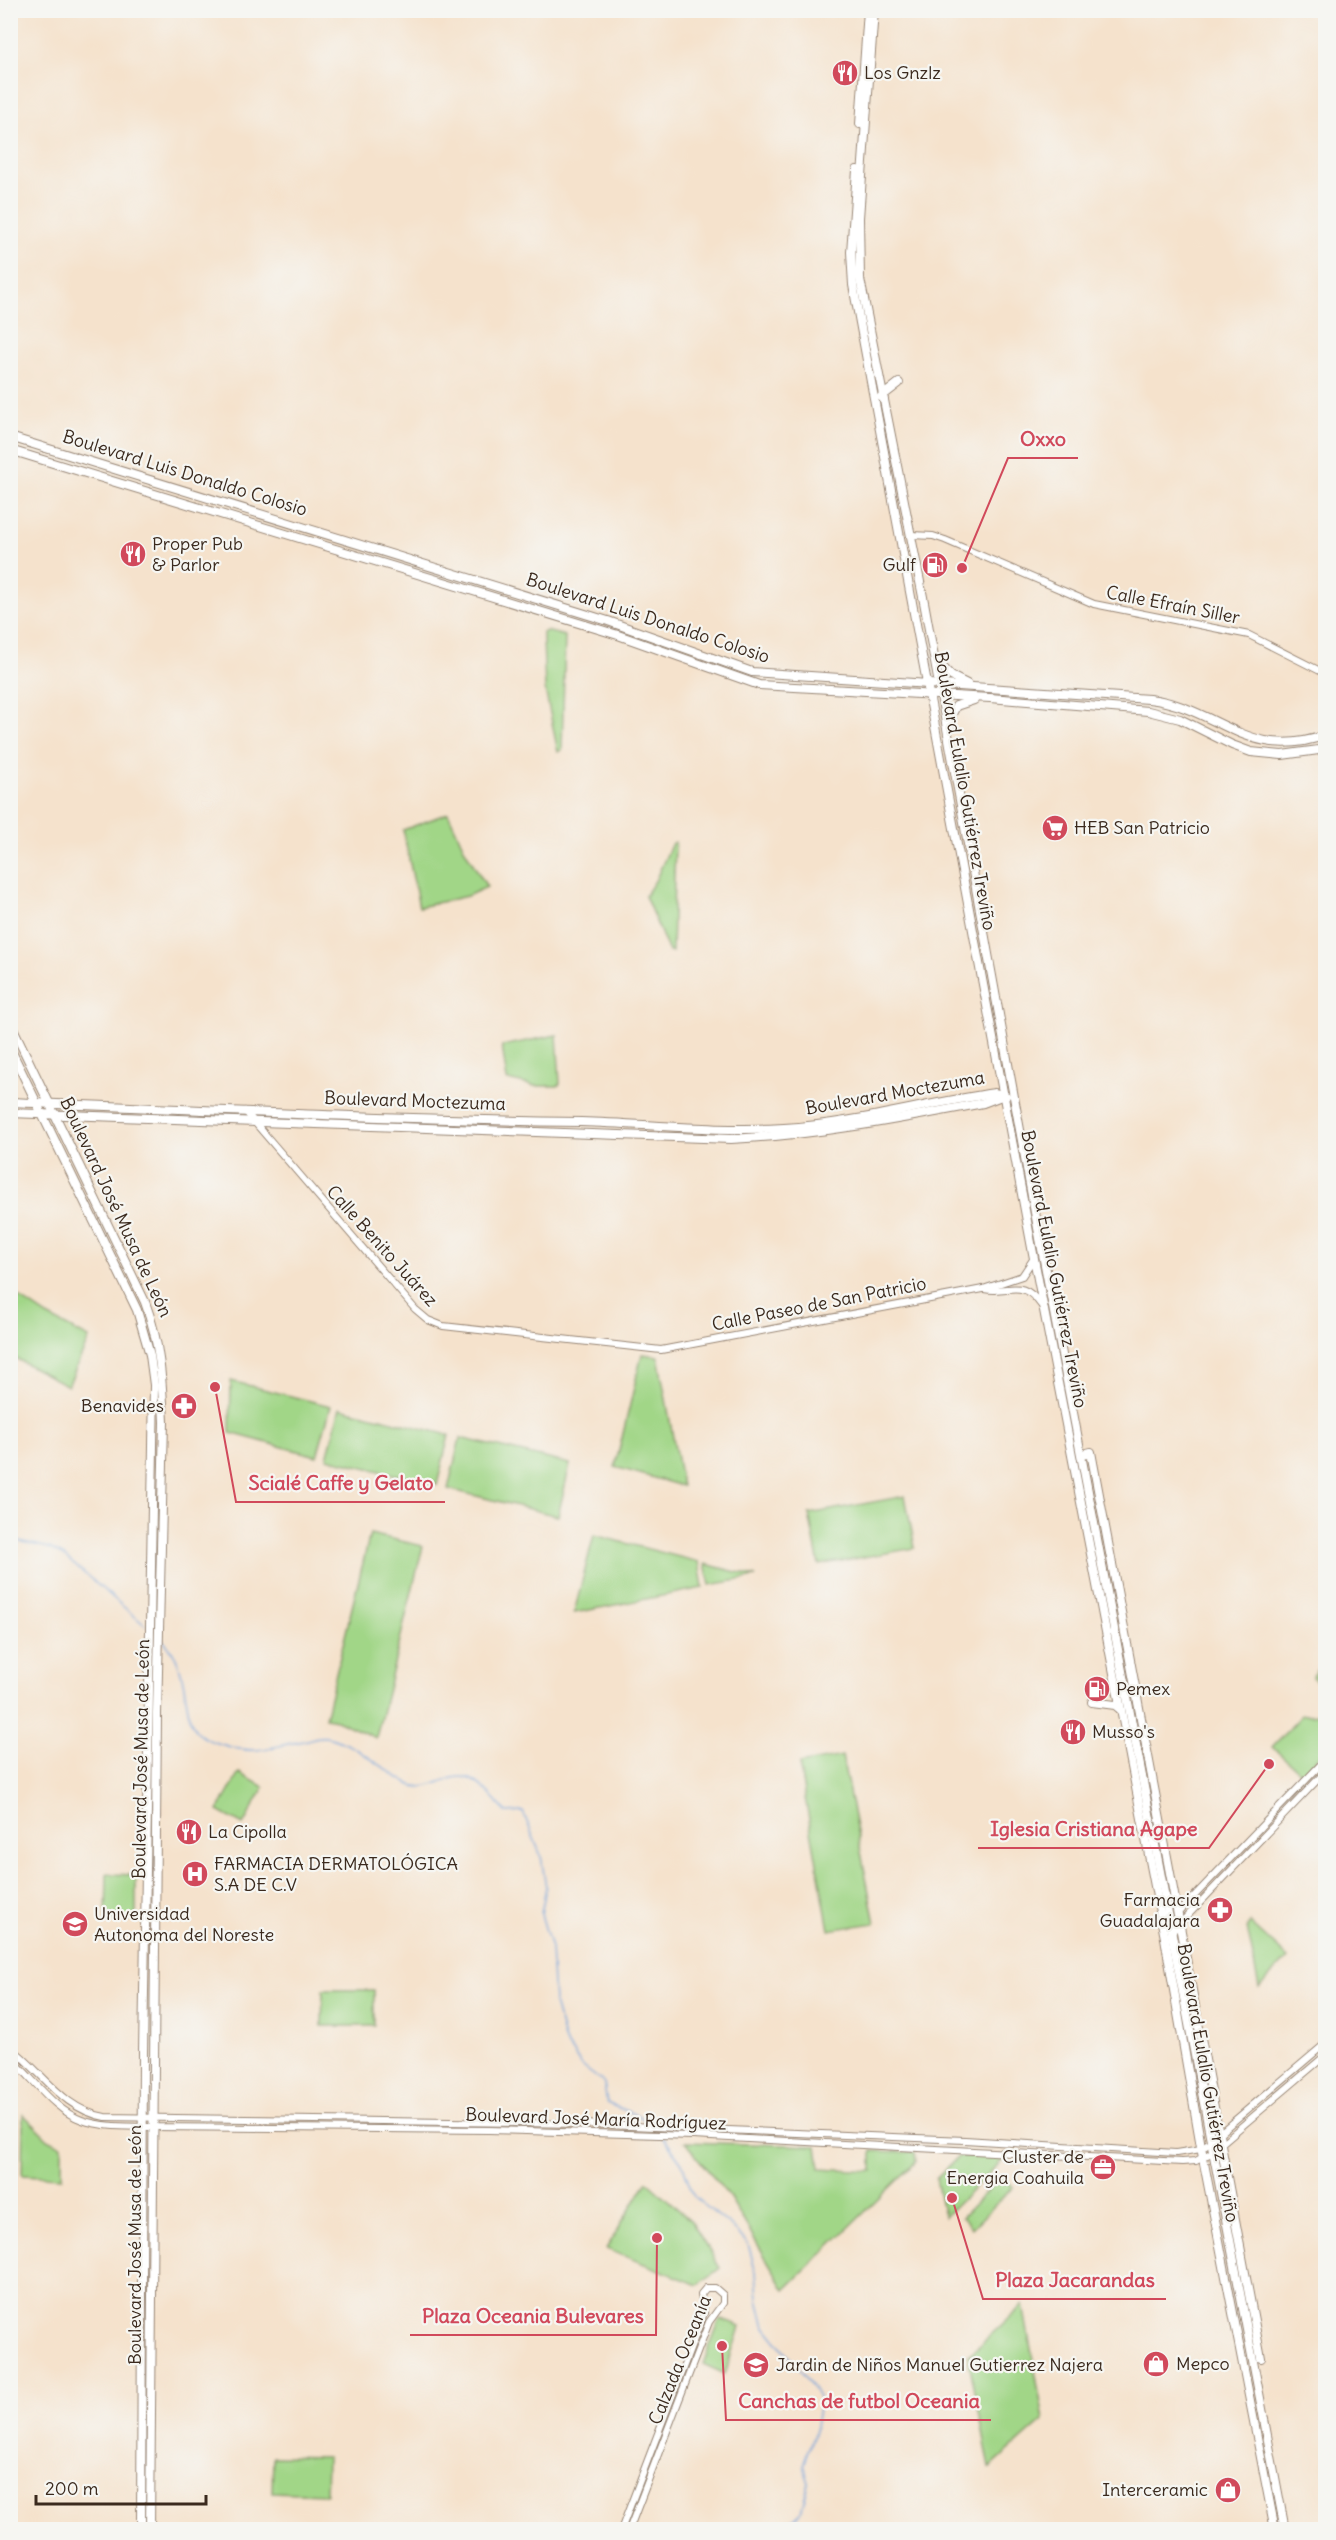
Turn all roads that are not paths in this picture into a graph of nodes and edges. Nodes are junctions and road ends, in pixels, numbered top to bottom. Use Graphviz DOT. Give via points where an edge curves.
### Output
graph roads {
  1 [pos="868,10"];
  2 [pos="874,10"];
  3 [pos="868,358"];
  4 [pos="880,377"];
  5 [pos="899,383"];
  6 [pos="884,394"];
  7 [pos="876,404"];
  8 [pos="889,422"];
  9 [pos="10,436"];
  10 [pos="10,450"];
  11 [pos="888,472"];
  12 [pos="912,535"];
  13 [pos="906,564"];
  14 [pos="934,658"];
  15 [pos="925,664"];
  16 [pos="1326,674"];
  17 [pos="909,682"];
  18 [pos="928,684"];
  19 [pos="939,684"];
  20 [pos="973,687"];
  21 [pos="930,694"];
  22 [pos="941,695"];
  23 [pos="990,698"];
  24 [pos="1149,699"];
  25 [pos="1088,706"];
  26 [pos="948,733"];
  27 [pos="1326,735"];
  28 [pos="1326,749"];
  29 [pos="961,798"];
  30 [pos="951,808"];
  31 [pos="10,1022"];
  32 [pos="10,1047"];
  33 [pos="1003,1066"];
  34 [pos="983,1094"];
  35 [pos="1004,1095"];
  36 [pos="10,1102"];
  37 [pos="38,1103"];
  38 [pos="50,1103"];
  39 [pos="245,1111"];
  40 [pos="10,1113"];
  41 [pos="43,1114"];
  42 [pos="56,1114"];
  43 [pos="255,1123"];
  44 [pos="1020,1130"];
  45 [pos="1034,1257"];
  46 [pos="983,1289"];
  47 [pos="1044,1309"];
  48 [pos="661,1350"];
  49 [pos="1083,1454"];
  50 [pos="1123,1672"];
  51 [pos="1118,1693"];
  52 [pos="1092,1702"];
  53 [pos="1121,1710"];
  54 [pos="1326,1759"];
  55 [pos="1326,1771"];
  56 [pos="1178,1912"];
  57 [pos="1171,1920"];
  58 [pos="1180,1923"];
  59 [pos="1167,1933"];
  60 [pos="1326,2043"];
  61 [pos="10,2047"];
  62 [pos="1326,2055"];
  63 [pos="10,2058"];
  64 [pos="148,2123"];
  65 [pos="681,2132"];
  66 [pos="1216,2142"];
  67 [pos="1201,2149"];
  68 [pos="1203,2158"];
  69 [pos="147,2241"];
  70 [pos="1262,2358"];
  71 [pos="141,2375"];
  72 [pos="150,2410"];
  73 [pos="1288,2499"];
  74 [pos="1281,2507"];
  75 [pos="1272,2513"];
  76 [pos="141,2529"];
  77 [pos="150,2529"];
  78 [pos="621,2529"];
  79 [pos="629,2529"];
  80 [pos="1270,2529"];
  81 [pos="1275,2529"];
  82 [pos="1286,2529"];
  1 -- 3 [label="main road, Boulevard Eulalio Gutiérrez Treviño" via="851,252 853,285"];
  2 -- 4 [label="main road, Boulevard Eulalio Gutiérrez Treviño" via="858,252"];
  3 -- 4 [label="main road"];
  3 -- 7 [label="main road, Boulevard Eulalio Gutiérrez Treviño"];
  4 -- 6 [label="main road, Boulevard Eulalio Gutiérrez Treviño"];
  5 -- 6 [label="main road"];
  6 -- 7 [label="main road"];
  6 -- 8 [label="main road, Boulevard Eulalio Gutiérrez Treviño"];
  7 -- 8 [label="main road"];
  7 -- 11 [label="main road, Boulevard Eulalio Gutiérrez Treviño"];
  8 -- 12 [label="main road, Boulevard Eulalio Gutiérrez Treviño"];
  9 -- 17 [label="main road, Boulevard Luis Donaldo Colosio" via="608,621 752,672"];
  10 -- 21 [label="main road, Boulevard Luis Donaldo Colosio" via="618,636 759,685"];
  11 -- 12 [label="main road" via="904,530"];
  11 -- 13 [label="main road, Boulevard Eulalio Gutiérrez Treviño"];
  12 -- 13 [label="main road"];
  12 -- 14 [label="main road, Boulevard Eulalio Gutiérrez Treviño"];
  12 -- 16 [label="street, Calle Efraín Siller" via="945,540 1094,604 1256,638"];
  13 -- 15 [label="main road, Boulevard Eulalio Gutiérrez Treviño"];
  14 -- 19 [label="main road, Boulevard Eulalio Gutiérrez Treviño"];
  14 -- 20 [label="main road" via="951,676"];
  15 -- 17 [label="main road" via="918,677"];
  15 -- 18 [label="main road, Boulevard Eulalio Gutiérrez Treviño"];
  17 -- 18 [label="main road, Boulevard Luis Donaldo Colosio"];
  18 -- 19 [label="main road, Boulevard Luis Donaldo Colosio"];
  18 -- 21 [label="main road, Boulevard Eulalio Gutiérrez Treviño"];
  19 -- 20 [label="main road, Boulevard Luis Donaldo Colosio"];
  19 -- 22 [label="main road, Boulevard Eulalio Gutiérrez Treviño"];
  20 -- 24 [label="main road, Boulevard Luis Donaldo Colosio"];
  21 -- 22 [label="main road, Boulevard Luis Donaldo Colosio"];
  21 -- 30 [label="main road, Boulevard Eulalio Gutiérrez Treviño"];
  22 -- 23 [label="main road, Boulevard Luis Donaldo Colosio"];
  22 -- 26 [label="main road, Boulevard Eulalio Gutiérrez Treviño"];
  23 -- 25 [label="main road, Boulevard Luis Donaldo Colosio"];
  23 -- 26 [label="main road" via="956,706"];
  24 -- 25 [label="main road" via="1139,704 1090,700"];
  24 -- 27 [label="main road, Boulevard Luis Donaldo Colosio" via="1178,704 1228,730 1260,741 1299,742"];
  25 -- 28 [label="main road, Boulevard Luis Donaldo Colosio" via="1170,715 1251,752 1282,755"];
  26 -- 29 [label="main road, Boulevard Eulalio Gutiérrez Treviño"];
  29 -- 30 [label="main road"];
  29 -- 33 [label="main road, Boulevard Eulalio Gutiérrez Treviño"];
  30 -- 33 [label="main road, Boulevard Eulalio Gutiérrez Treviño"];
  31 -- 38 [label="main road, Boulevard José Musa de León"];
  32 -- 37 [label="main road, Boulevard José Musa de León"];
  33 -- 34 [label="main road" via="996,1082"];
  33 -- 35 [label="main road, Boulevard Eulalio Gutiérrez Treviño"];
  33 -- 44 [label="main road, Boulevard Eulalio Gutiérrez Treviño"];
  34 -- 35 [label="main road, Boulevard Moctezuma"];
  34 -- 39 [label="main road, Boulevard Moctezuma" via="788,1128 728,1130"];
  35 -- 43 [label="main road, Boulevard Moctezuma" via="983,1103 786,1137 732,1139"];
  35 -- 44 [label="main road" via="1011,1102"];
  35 -- 45 [label="main road, Boulevard Eulalio Gutiérrez Treviño"];
  36 -- 37 [label="main road, Boulevard Moctezuma"];
  37 -- 38 [label="main road, Boulevard Moctezuma"];
  37 -- 41 [label="main road, Boulevard José Musa de León"];
  38 -- 39 [label="main road, Boulevard Moctezuma"];
  38 -- 42 [label="main road, Boulevard José Musa de León"];
  39 -- 43 [label="street, Calle Benito Juárez"];
  40 -- 41 [label="main road, Boulevard Moctezuma"];
  41 -- 42 [label="main road, Boulevard Moctezuma"];
  41 -- 64 [label="main road, Boulevard José Musa de León" via="137,1310 150,1355 154,1403 148,1705"];
  42 -- 43 [label="main road, Boulevard Moctezuma"];
  42 -- 64 [label="main road, Boulevard José Musa de León" via="139,1290 157,1338 162,1377"];
  43 -- 48 [label="street, Calle Benito Juárez" via="428,1320 480,1331"];
  44 -- 49 [label="main road, Boulevard Eulalio Gutiérrez Treviño"];
  45 -- 46 [label="street, Calle Paseo de San Patricio" via="1022,1276"];
  45 -- 47 [label="main road, Boulevard Eulalio Gutiérrez Treviño"];
  46 -- 47 [label="street, Calle Paseo de San Patricio" via="1024,1289"];
  46 -- 48 [label="street, Calle Paseo de San Patricio"];
  47 -- 51 [label="main road, Boulevard Eulalio Gutiérrez Treviño"];
  49 -- 50 [label="main road, Boulevard Eulalio Gutiérrez Treviño"];
  49 -- 56 [label="main road, Boulevard Eulalio Gutiérrez Treviño" via="1090,1452"];
  50 -- 51 [label="main road"];
  50 -- 57 [label="main road, Boulevard Eulalio Gutiérrez Treviño"];
  51 -- 53 [label="main road, Boulevard Eulalio Gutiérrez Treviño"];
  52 -- 53 [label="main road" via="1111,1704"];
  53 -- 59 [label="main road, Boulevard Eulalio Gutiérrez Treviño"];
  54 -- 56 [label="street"];
  55 -- 58 [label="street"];
  56 -- 57 [label="street"];
  56 -- 58 [label="main road, Boulevard Eulalio Gutiérrez Treviño"];
  57 -- 59 [label="main road, Boulevard Eulalio Gutiérrez Treviño"];
  58 -- 59 [label="street"];
  58 -- 66 [label="main road, Boulevard Eulalio Gutiérrez Treviño"];
  59 -- 66 [label="main road, Boulevard Eulalio Gutiérrez Treviño"];
  59 -- 67 [label="main road, Boulevard Eulalio Gutiérrez Treviño"];
  60 -- 66 [label="street"];
  61 -- 64 [label="street, Boulevard José María Rodríguez" via="82,2111"];
  62 -- 66 [label="street"];
  63 -- 64 [label="street, Boulevard José María Rodríguez" via="74,2116 106,2125"];
  64 -- 65 [label="street, Boulevard José María Rodríguez"];
  64 -- 65 [label="street, Boulevard José María Rodríguez" via="621,2126"];
  64 -- 69 [label="main road, Boulevard José Musa de León"];
  65 -- 67 [label="street, Boulevard José María Rodríguez" via="965,2140 1168,2152"];
  65 -- 68 [label="street, Boulevard José María Rodríguez" via="1078,2157 1182,2162"];
  66 -- 67 [label="street"];
  66 -- 68 [label="street"];
  66 -- 70 [label="main road, Boulevard Eulalio Gutiérrez Treviño"];
  66 -- 74 [label="main road, Boulevard Eulalio Gutiérrez Treviño"];
  67 -- 68 [label="main road, Boulevard Eulalio Gutiérrez Treviño"];
  68 -- 75 [label="main road, Boulevard Eulalio Gutiérrez Treviño"];
  69 -- 71 [label="main road, Boulevard José Musa de León"];
  69 -- 72 [label="main road, Boulevard José Musa de León"];
  71 -- 72 [label="main road"];
  71 -- 76 [label="main road, Boulevard José Musa de León"];
  72 -- 77 [label="main road, Boulevard José Musa de León"];
  73 -- 74 [label="main road"];
  74 -- 82 [label="main road, Boulevard Eulalio Gutiérrez Treviño"];
  75 -- 80 [label="main road"];
  75 -- 81 [label="main road, Boulevard Eulalio Gutiérrez Treviño"];
  78 -- 79 [label="street, Calzada Oceanía" via="704,2313 701,2294 706,2288 715,2288 723,2295 723,2303 709,2322"];
}
